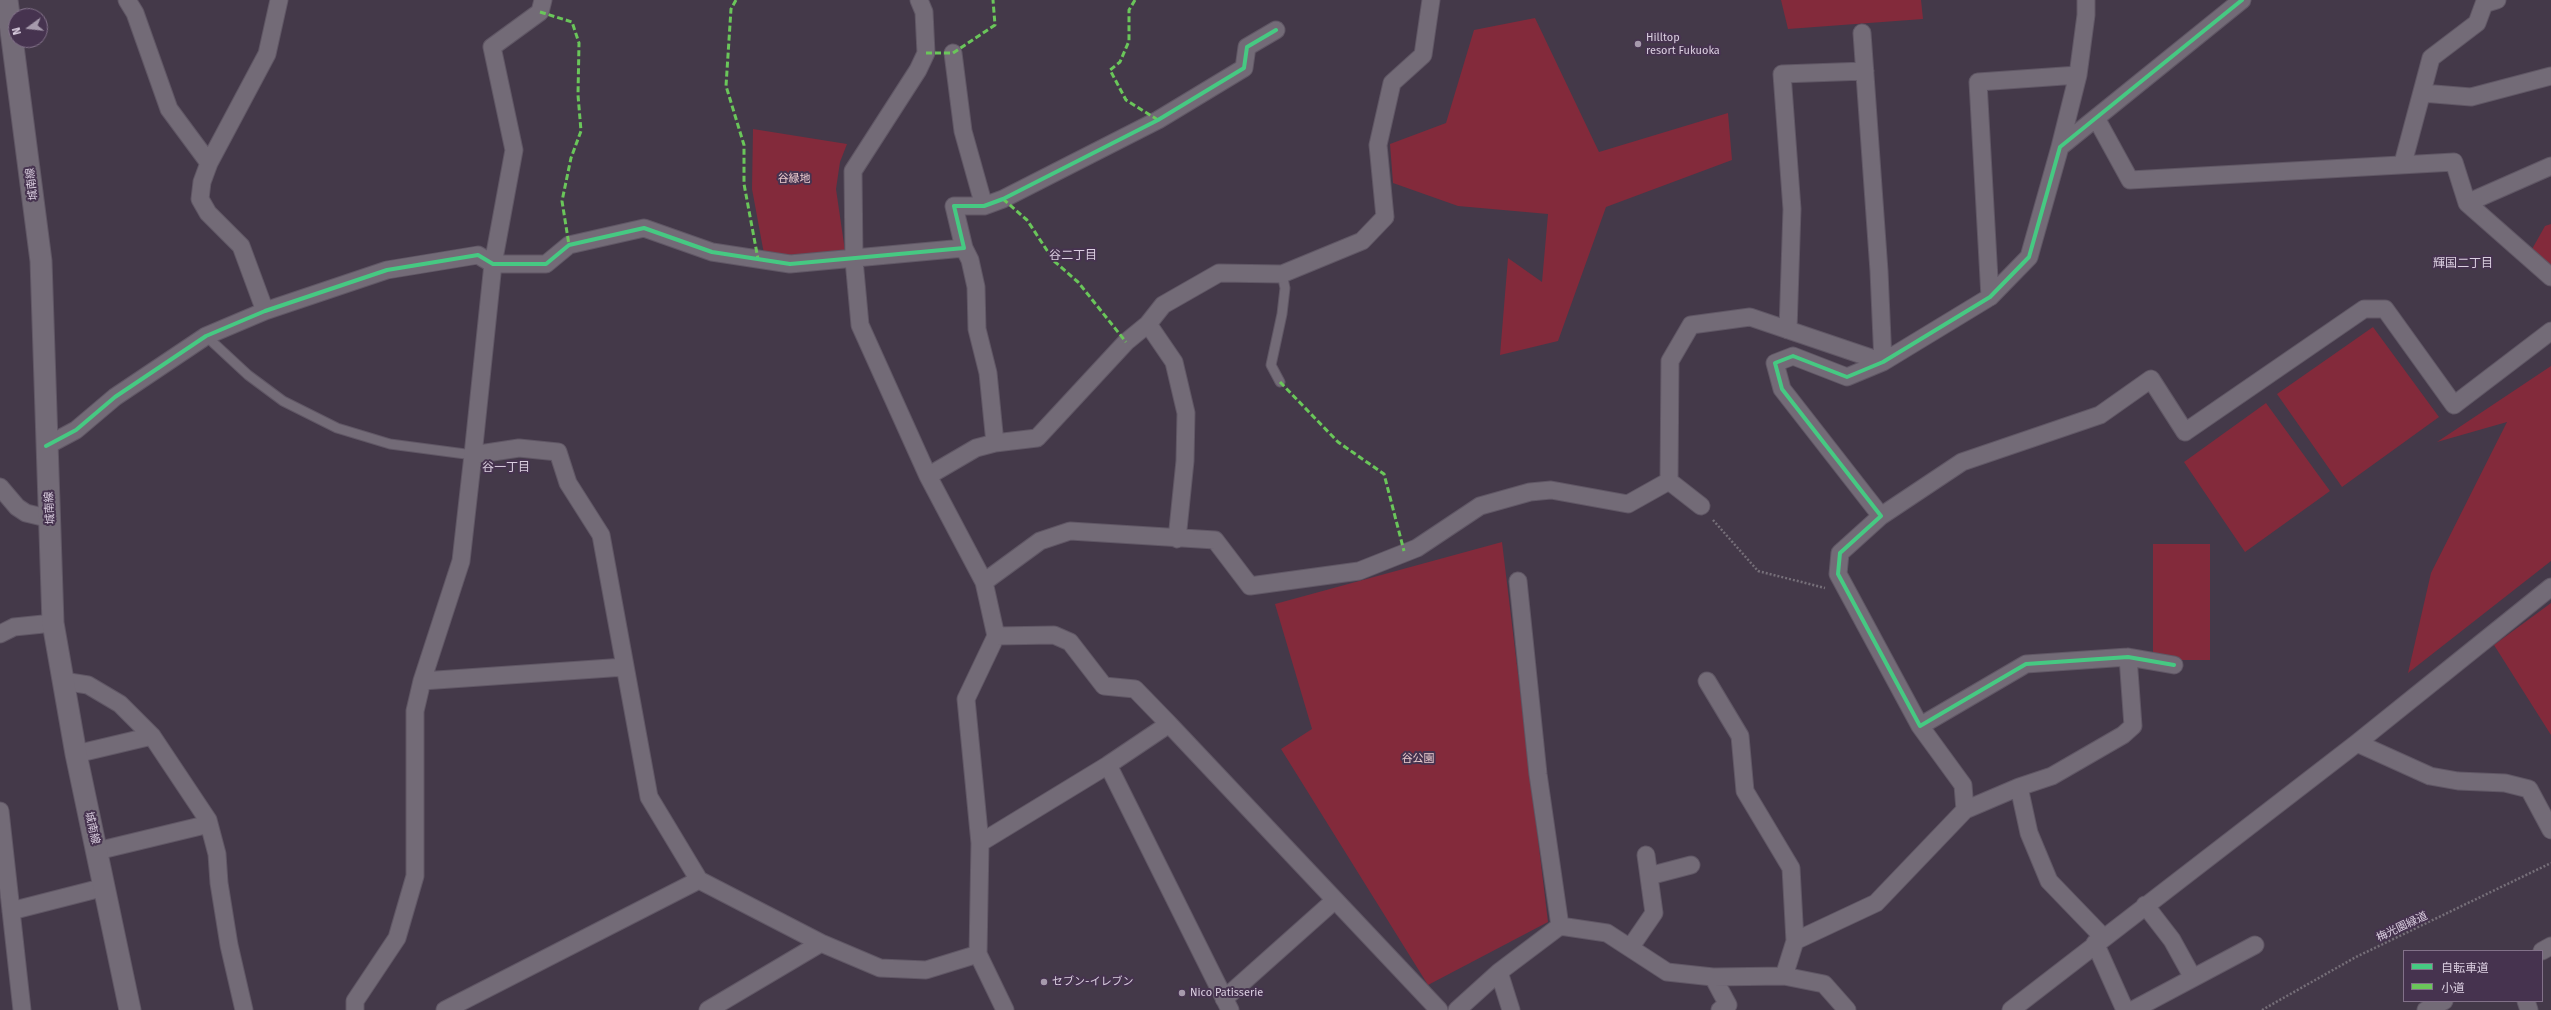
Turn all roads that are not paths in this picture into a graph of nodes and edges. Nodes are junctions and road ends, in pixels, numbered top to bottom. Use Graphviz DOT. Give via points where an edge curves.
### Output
graph roads {
  1 [pos="7,0"];
  2 [pos="127,0"];
  3 [pos="279,0"];
  4 [pos="543,0"];
  5 [pos="919,0"];
  6 [pos="1431,0"];
  7 [pos="2086,0"];
  8 [pos="2242,0"];
  9 [pos="2497,0"];
  10 [pos="1276,30"];
  11 [pos="1862,33"];
  12 [pos="953,54"];
  13 [pos="1865,71"];
  14 [pos="2078,75"];
  15 [pos="2551,76"];
  16 [pos="2422,93"];
  17 [pos="2096,118"];
  18 [pos="2060,147"];
  19 [pos="209,163"];
  20 [pos="2403,164"];
  21 [pos="2551,166"];
  22 [pos="2467,203"];
  23 [pos="984,206"];
  24 [pos="964,248"];
  25 [pos="854,260"];
  26 [pos="493,264"];
  27 [pos="1282,274"];
  28 [pos="2551,277"];
  29 [pos="1990,297"];
  30 [pos="265,311"];
  31 [pos="1148,324"];
  32 [pos="1788,330"];
  33 [pos="2551,331"];
  34 [pos="206,336"];
  35 [pos="1883,362"];
  36 [pos="1280,382"];
  37 [pos="994,443"];
  38 [pos="46,446"];
  39 [pos="472,455"];
  40 [pos="928,476"];
  41 [pos="1669,481"];
  42 [pos="0,487"];
  43 [pos="1700,506"];
  44 [pos="1881,516"];
  45 [pos="51,519"];
  46 [pos="1177,539"];
  47 [pos="1518,581"];
  48 [pos="984,582"];
  49 [pos="2551,587"];
  50 [pos="53,623"];
  51 [pos="0,634"];
  52 [pos="996,636"];
  53 [pos="2128,657"];
  54 [pos="2174,665"];
  55 [pos="625,667"];
  56 [pos="63,681"];
  57 [pos="422,681"];
  58 [pos="1706,681"];
  59 [pos="1169,724"];
  60 [pos="1920,726"];
  61 [pos="152,736"];
  62 [pos="2357,743"];
  63 [pos="76,754"];
  64 [pos="1108,765"];
  65 [pos="2019,787"];
  66 [pos="1965,810"];
  67 [pos="0,811"];
  68 [pos="209,824"];
  69 [pos="2551,830"];
  70 [pos="980,843"];
  71 [pos="97,851"];
  72 [pos="1646,855"];
  73 [pos="1691,865"];
  74 [pos="1649,876"];
  75 [pos="699,880"];
  76 [pos="105,887"];
  77 [pos="1335,900"];
  78 [pos="2145,905"];
  79 [pos="11,911"];
  80 [pos="1560,926"];
  81 [pos="2099,940"];
  82 [pos="1795,941"];
  83 [pos="821,943"];
  84 [pos="2255,945"];
  85 [pos="1630,948"];
  86 [pos="978,954"];
  87 [pos="1499,972"];
  88 [pos="1784,976"];
  89 [pos="1713,977"];
  90 [pos="2193,978"];
  91 [pos="2442,1002"];
  92 [pos="1227,1008"];
  93 [pos="22,1010"];
  94 [pos="130,1010"];
  95 [pos="244,1010"];
  96 [pos="355,1010"];
  97 [pos="446,1010"];
  98 [pos="708,1010"];
  99 [pos="1005,1010"];
  100 [pos="1439,1010"];
  101 [pos="1457,1010"];
  102 [pos="1512,1010"];
  103 [pos="1720,1010"];
  104 [pos="1847,1010"];
  105 [pos="2011,1010"];
  106 [pos="2125,1010"];
  107 [pos="2133,1010"];
  108 [pos="2426,1010"];
  1 -- 38 [label="street, 城南線" via="42,261"];
  2 -- 19 [label="street" via="135,13 169,109"];
  3 -- 19 [label="street" via="267,54"];
  4 -- 26 [label="street" via="540,12 492,47 514,150"];
  5 -- 25 [label="street" via="924,12 926,54 853,171"];
  6 -- 27 [label="street" via="1423,55 1392,83 1378,145 1384,217 1362,240"];
  7 -- 14 [label="street"];
  8 -- 17 [label="street"];
  9 -- 16 [label="street" via="2484,4 2477,23 2431,58"];
  10 -- 23 [label="street" via="1247,47 1244,68 1238,72 1158,120 1003,199"];
  11 -- 13 [label="street"];
  12 -- 23 [label="street" via="963,131"];
  13 -- 32 [label="street" via="1782,74 1792,209"];
  13 -- 35 [label="street"];
  14 -- 18 [label="street"];
  14 -- 29 [label="street" via="1978,82"];
  15 -- 16 [label="street" via="2471,97"];
  16 -- 20 [label="street"];
  17 -- 18 [label="street"];
  17 -- 20 [label="street" via="2130,180"];
  18 -- 29 [label="street" via="2029,257"];
  19 -- 30 [label="street" via="202,182 200,199 208,213 241,246"];
  20 -- 22 [label="street" via="2454,162"];
  21 -- 22 [label="street"];
  22 -- 28 [label="street"];
  23 -- 24 [label="street" via="954,206"];
  24 -- 25 [label="street"];
  24 -- 37 [label="street" via="976,287 977,329 988,373"];
  25 -- 26 [label="street" via="790,264 712,252 644,228 568,245 546,264"];
  25 -- 40 [label="street" via="860,325"];
  26 -- 30 [label="street" via="478,255 387,270"];
  26 -- 39 [label="street"];
  27 -- 31 [label="street" via="1219,273 1163,305"];
  27 -- 36 [label="lane" via="1285,288 1282,314 1271,365"];
  29 -- 35 [label="street"];
  30 -- 34 [label="street"];
  31 -- 37 [label="street" via="1126,342 1038,438"];
  31 -- 46 [label="street" via="1174,362 1186,413 1185,461"];
  32 -- 35 [label="street"];
  32 -- 41 [label="street" via="1750,317 1691,325 1670,361"];
  33 -- 44 [label="street" via="2454,405 2385,310 2364,309 2185,432 2151,379 2100,414 1962,462"];
  34 -- 38 [label="street" via="115,397 76,430"];
  34 -- 39 [label="lane" via="248,375 283,401 337,428 390,444"];
  35 -- 44 [label="street" via="1847,377 1793,356 1775,364 1782,389"];
  37 -- 40 [label="street" via="976,448"];
  38 -- 45 [label="street, 城南線"];
  39 -- 55 [label="street" via="519,448 558,452 568,483 601,535"];
  39 -- 57 [label="street" via="462,561"];
  40 -- 48 [label="street"];
  41 -- 43 [label="street"];
  41 -- 46 [label="street" via="1628,504 1551,490 1530,492 1480,506 1417,548 1359,571 1250,586 1215,540"];
  42 -- 45 [label="street" via="17,507 26,513"];
  44 -- 60 [label="street" via="1840,553 1838,574"];
  45 -- 50 [label="street, 城南線"];
  46 -- 48 [label="street" via="1070,531 1040,541"];
  47 -- 80 [label="street" via="1538,774"];
  48 -- 52 [label="street"];
  49 -- 62 [label="street"];
  50 -- 51 [label="street" via="14,627"];
  50 -- 56 [label="street, 城南線"];
  52 -- 59 [label="street" via="1054,635 1070,642 1104,686 1135,689"];
  52 -- 70 [label="street" via="966,699"];
  53 -- 54 [label="street"];
  53 -- 60 [label="street" via="2026,664"];
  53 -- 65 [label="street" via="2133,726 2123,735 2052,776"];
  55 -- 57 [label="street"];
  55 -- 75 [label="street" via="649,797"];
  56 -- 61 [label="street" via="88,685 120,704"];
  56 -- 63 [label="street, 城南線"];
  57 -- 96 [label="street" via="415,711 415,876 397,938 355,1001"];
  58 -- 82 [label="street" via="1740,736 1745,791 1791,868"];
  59 -- 64 [label="street"];
  59 -- 77 [label="street"];
  60 -- 66 [label="street" via="1963,785"];
  61 -- 63 [label="street"];
  61 -- 68 [label="street"];
  62 -- 69 [label="street" via="2430,776 2458,781 2506,783 2529,789"];
  62 -- 78 [label="street"];
  63 -- 71 [label="street, 城南線"];
  64 -- 70 [label="street"];
  64 -- 92 [label="street"];
  65 -- 66 [label="street"];
  65 -- 81 [label="street" via="2029,833 2049,881"];
  66 -- 82 [label="street" via="1876,903"];
  67 -- 79 [label="street"];
  68 -- 71 [label="street"];
  68 -- 95 [label="street" via="217,854 229,945"];
  70 -- 86 [label="street"];
  71 -- 76 [label="street, 城南線"];
  72 -- 74 [label="street"];
  73 -- 74 [label="street"];
  74 -- 85 [label="street" via="1654,913"];
  75 -- 83 [label="street"];
  75 -- 97 [label="street"];
  76 -- 79 [label="street"];
  76 -- 94 [label="street, 城南線"];
  77 -- 92 [label="street"];
  77 -- 100 [label="street"];
  78 -- 81 [label="street"];
  78 -- 90 [label="street" via="2172,940"];
  79 -- 93 [label="street"];
  80 -- 85 [label="street" via="1607,933"];
  80 -- 87 [label="street"];
  81 -- 105 [label="street"];
  81 -- 106 [label="street"];
  82 -- 88 [label="street"];
  83 -- 86 [label="street" via="880,968 926,970"];
  83 -- 98 [label="street"];
  84 -- 90 [label="street"];
  85 -- 89 [label="street" via="1667,972"];
  86 -- 99 [label="street"];
  87 -- 101 [label="street"];
  87 -- 102 [label="street"];
  88 -- 89 [label="street"];
  88 -- 104 [label="street" via="1824,984"];
  89 -- 103 [label="street" via="1728,1005"];
  90 -- 107 [label="street"];
  91 -- 108 [label="street"];
}
